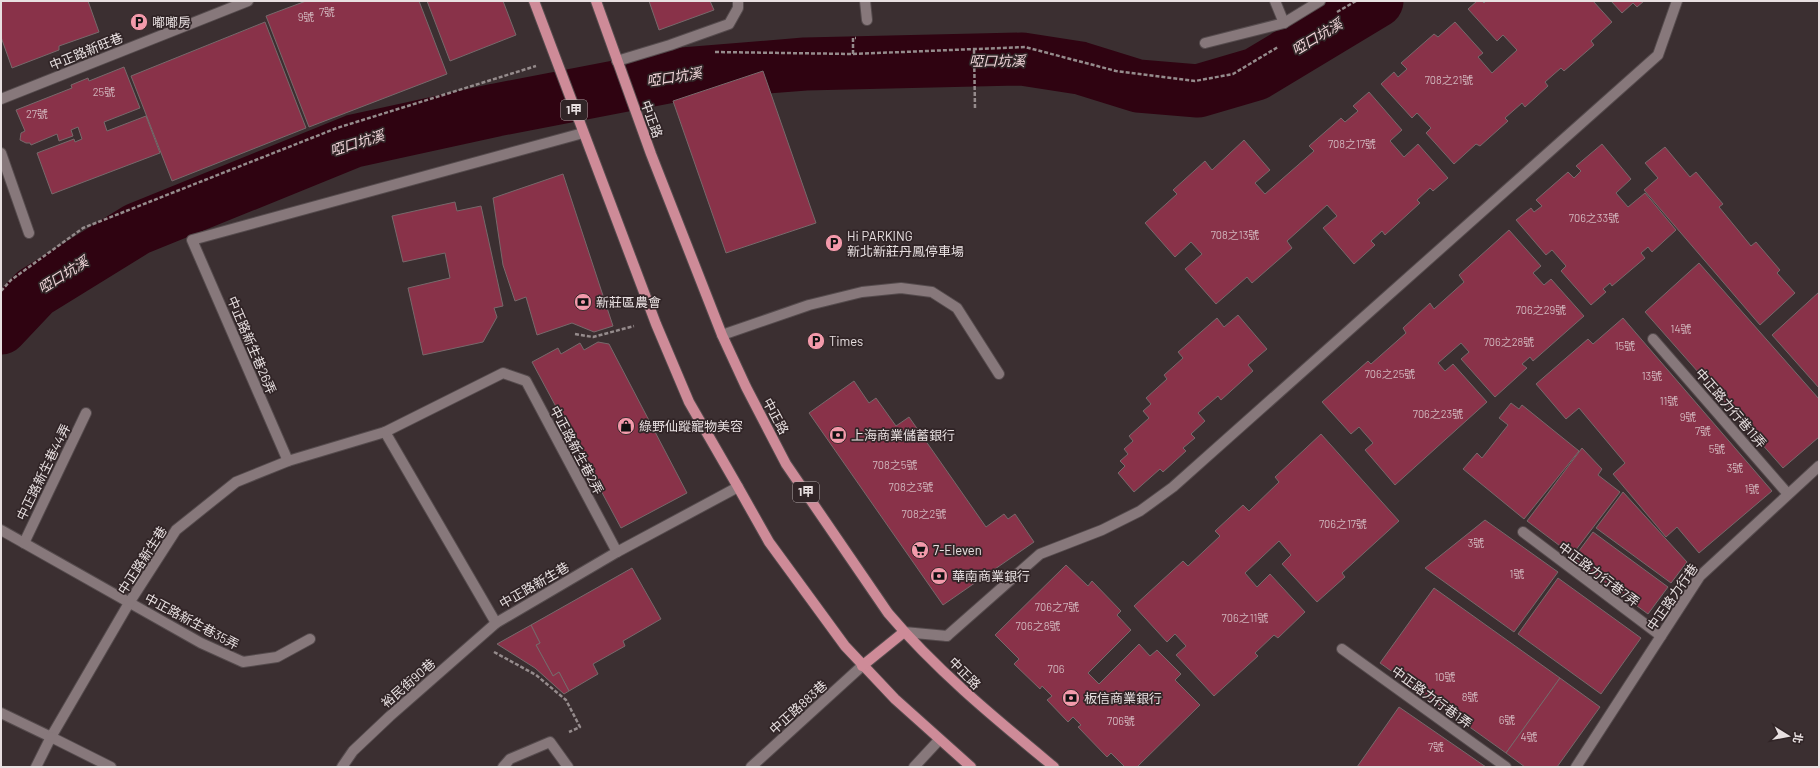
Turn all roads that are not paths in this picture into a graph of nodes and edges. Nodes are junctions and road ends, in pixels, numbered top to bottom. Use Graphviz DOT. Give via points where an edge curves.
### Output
graph roads {
  1 [pos="248,1"];
  2 [pos="534,1"];
  3 [pos="596,1"];
  4 [pos="738,1"];
  5 [pos="865,1"];
  6 [pos="1275,1"];
  7 [pos="1320,1"];
  8 [pos="1677,1"];
  9 [pos="867,20"];
  10 [pos="1284,23"];
  11 [pos="1205,43"];
  12 [pos="617,61"];
  13 [pos="1,99"];
  14 [pos="583,133"];
  15 [pos="1,153"];
  16 [pos="29,233"];
  17 [pos="722,335"];
  18 [pos="1653,339"];
  19 [pos="503,373"];
  20 [pos="999,374"];
  21 [pos="86,413"];
  22 [pos="385,432"];
  23 [pos="288,461"];
  24 [pos="1819,466"];
  25 [pos="738,487"];
  26 [pos="1788,494"];
  27 [pos="1,530"];
  28 [pos="1523,532"];
  29 [pos="24,543"];
  30 [pos="617,552"];
  31 [pos="129,603"];
  32 [pos="496,623"];
  33 [pos="904,632"];
  34 [pos="1660,636"];
  35 [pos="310,639"];
  36 [pos="1342,649"];
  37 [pos="862,666"];
  38 [pos="1,713"];
  39 [pos="51,737"];
  40 [pos="939,740"];
  41 [pos="36,767"];
  42 [pos="111,767"];
  43 [pos="342,767"];
  44 [pos="503,767"];
  45 [pos="568,767"];
  46 [pos="751,767"];
  47 [pos="914,767"];
  48 [pos="971,767"];
  49 [pos="1054,767"];
  50 [pos="1506,767"];
  51 [pos="1576,767"];
  1 -- 13 [label="street, 中正路新旺巷"];
  2 -- 14 [label="main road, 1甲"];
  3 -- 12 [label="main road, 中正路 / 1甲"];
  4 -- 12 [label="street" via="738,8 728,24"];
  5 -- 9 [label="street"];
  6 -- 10 [label="street"];
  7 -- 10 [label="street"];
  8 -- 33 [label="street" via="1658,55 1173,487 1140,511 1102,530 1040,554 947,636"];
  10 -- 11 [label="street"];
  12 -- 17 [label="main road, 中正路 / 1甲"];
  14 -- 23 [label="street, 中正路新生巷26弄" via="192,240"];
  14 -- 25 [label="main road, 1甲" via="656,324 689,402"];
  15 -- 16 [label="street"];
  17 -- 20 [label="street" via="809,305 862,292 901,288 932,292 956,308"];
  17 -- 33 [label="main road, 中正路 / 1甲" via="786,464 888,613"];
  18 -- 26 [label="street, 中正路力行巷11弄"];
  19 -- 22 [label="street, 中正路新生巷"];
  19 -- 30 [label="street, 中正路新生巷2弄" via="526,382"];
  21 -- 29 [label="street, 中正路新生巷44弄"];
  22 -- 23 [label="street, 中正路新生巷"];
  22 -- 32 [label="street, 中正路新生巷"];
  23 -- 31 [label="street, 中正路新生巷" via="236,482 176,530"];
  24 -- 26 [label="street, 中正路力行巷"];
  25 -- 30 [label="street, 中正路新生巷"];
  25 -- 37 [label="main road, 1甲" via="769,542"];
  26 -- 34 [label="street, 中正路力行巷" via="1700,576"];
  27 -- 29 [label="street, 中正路新生巷44弄"];
  28 -- 34 [label="street, 中正路力行巷7弄"];
  29 -- 31 [label="street, 中正路新生巷44弄"];
  30 -- 32 [label="street, 中正路新生巷"];
  31 -- 35 [label="street, 中正路新生巷35弄" via="201,643 243,662 277,657"];
  31 -- 39 [label="street, 中正路新生巷"];
  32 -- 43 [label="street, 裕民街90巷" via="358,746"];
  33 -- 37 [label="main road"];
  33 -- 49 [label="main road, 中正路 / 1甲" via="976,702"];
  34 -- 51 [label="street, 中正路力行巷"];
  36 -- 50 [label="street, 中正路力行巷1弄"];
  37 -- 40 [label="main road, 1甲"];
  37 -- 46 [label="street, 中正路883巷"];
  38 -- 39 [label="street"];
  39 -- 41 [label="street, 中正路新生巷"];
  39 -- 42 [label="street"];
  40 -- 47 [label="street"];
  40 -- 48 [label="main road, 1甲"];
  44 -- 45 [label="street" via="510,759 550,742"];
}
